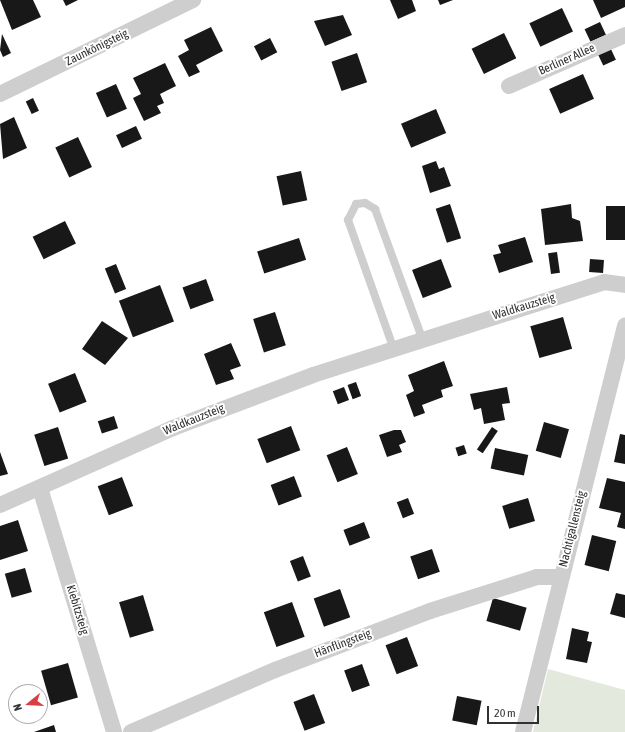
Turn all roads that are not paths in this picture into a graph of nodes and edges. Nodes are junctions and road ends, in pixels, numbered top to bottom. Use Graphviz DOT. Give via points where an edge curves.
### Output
graph roads {
  1 [pos="193,0"];
  2 [pos="625,35"];
  3 [pos="509,86"];
  4 [pos="0,94"];
  5 [pos="625,285"];
  6 [pos="625,326"];
  7 [pos="422,338"];
  8 [pos="393,347"];
  9 [pos="40,488"];
  10 [pos="0,505"];
  11 [pos="560,577"];
  12 [pos="114,732"];
  13 [pos="131,732"];
  14 [pos="522,732"];
  1 -- 4 [label="street, Zaunkönigsteig"];
  2 -- 3 [label="street, Berliner Allee"];
  5 -- 7 [label="street, Waldkauzsteig" via="604,282"];
  6 -- 11 [label="street, Nachtigallensteig"];
  7 -- 8 [label="street, Waldkauzsteig"];
  7 -- 8 [label="lane" via="374,209 365,202 356,204 348,220"];
  8 -- 9 [label="street, Waldkauzsteig" via="173,428"];
  9 -- 10 [label="street, Waldkauzsteig"];
  9 -- 12 [label="street, Kiebitzsteig"];
  11 -- 13 [label="street, Hänflingsteig" via="537,577 430,610 275,670"];
  11 -- 14 [label="street, Nachtigallensteig"];
}
